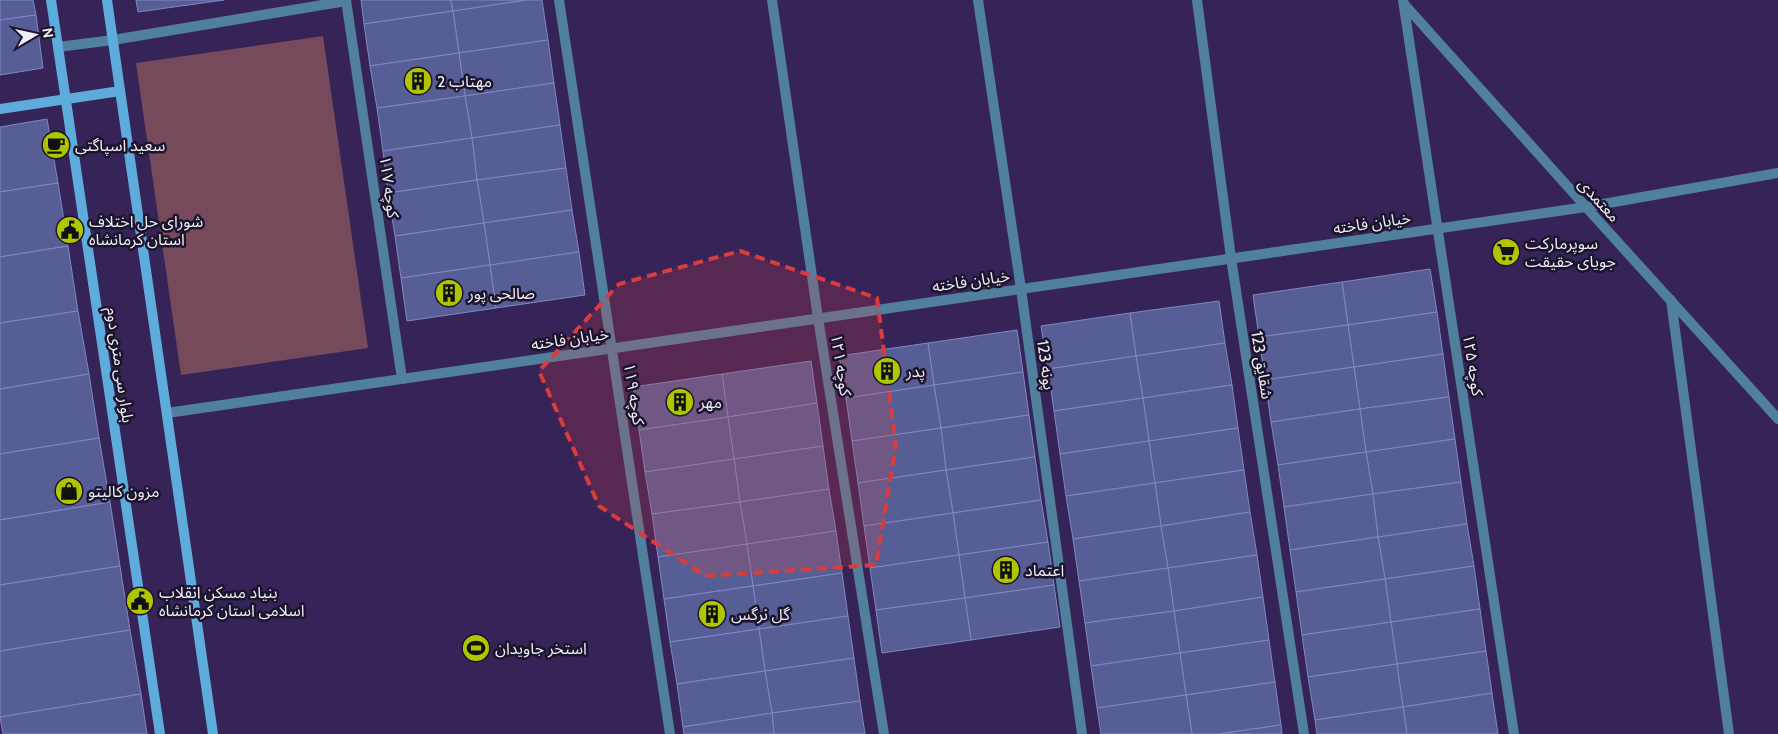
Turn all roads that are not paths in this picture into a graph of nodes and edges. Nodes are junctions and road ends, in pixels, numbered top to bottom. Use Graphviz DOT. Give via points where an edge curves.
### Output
graph roads {
  1 [pos="51,0"];
  2 [pos="107,0"];
  3 [pos="346,0"];
  4 [pos="559,0"];
  5 [pos="772,0"];
  6 [pos="978,0"];
  7 [pos="1197,0"];
  8 [pos="1402,1"];
  9 [pos="113,40"];
  10 [pos="58,47"];
  11 [pos="120,91"];
  12 [pos="66,98"];
  13 [pos="0,109"];
  14 [pos="1778,173"];
  15 [pos="1586,208"];
  16 [pos="1437,229"];
  17 [pos="1230,258"];
  18 [pos="1021,289"];
  19 [pos="1671,300"];
  20 [pos="818,318"];
  21 [pos="612,348"];
  22 [pos="402,379"];
  23 [pos="167,413"];
  24 [pos="1778,418"];
  25 [pos="160,734"];
  26 [pos="213,734"];
  27 [pos="670,734"];
  28 [pos="884,734"];
  29 [pos="1082,734"];
  30 [pos="1304,734"];
  31 [pos="1514,734"];
  32 [pos="1729,734"];
  1 -- 10 [label="main road, بلوار سی متری دوم"];
  2 -- 9 [label="main road"];
  3 -- 9 [label="street"];
  3 -- 22 [label="street, کوچه ۱۱۷"];
  4 -- 21 [label="street, کوچه ۱۱۹"];
  5 -- 20 [label="street, کوچه ۱۲۱"];
  6 -- 18 [label="street, 123 پونه"];
  7 -- 17 [label="street, 123 شقایق"];
  8 -- 15 [label="street, معتمدی"];
  8 -- 16 [label="street, کوچه ۱۲۵"];
  9 -- 10 [label="street"];
  9 -- 11 [label="main road"];
  10 -- 12 [label="main road, بلوار سی متری دوم"];
  11 -- 12 [label="main road"];
  11 -- 23 [label="main road"];
  12 -- 13 [label="main road"];
  12 -- 25 [label="main road, بلوار سی متری دوم"];
  14 -- 15 [label="street, خیابان فاخته"];
  15 -- 16 [label="street, خیابان فاخته"];
  15 -- 19 [label="street, معتمدی"];
  16 -- 17 [label="street, خیابان فاخته"];
  16 -- 31 [label="street, کوچه ۱۲۵"];
  17 -- 18 [label="street, خیابان فاخته"];
  17 -- 30 [label="street, 123 شقایق"];
  18 -- 20 [label="street, خیابان فاخته"];
  18 -- 29 [label="street, 123 پونه"];
  19 -- 24 [label="street, معتمدی"];
  19 -- 32 [label="street"];
  20 -- 21 [label="street, خیابان فاخته"];
  20 -- 28 [label="street, کوچه ۱۲۱"];
  21 -- 22 [label="street, خیابان فاخته"];
  21 -- 27 [label="street, کوچه ۱۱۹"];
  22 -- 23 [label="street, خیابان فاخته"];
  23 -- 26 [label="main road"];
}
